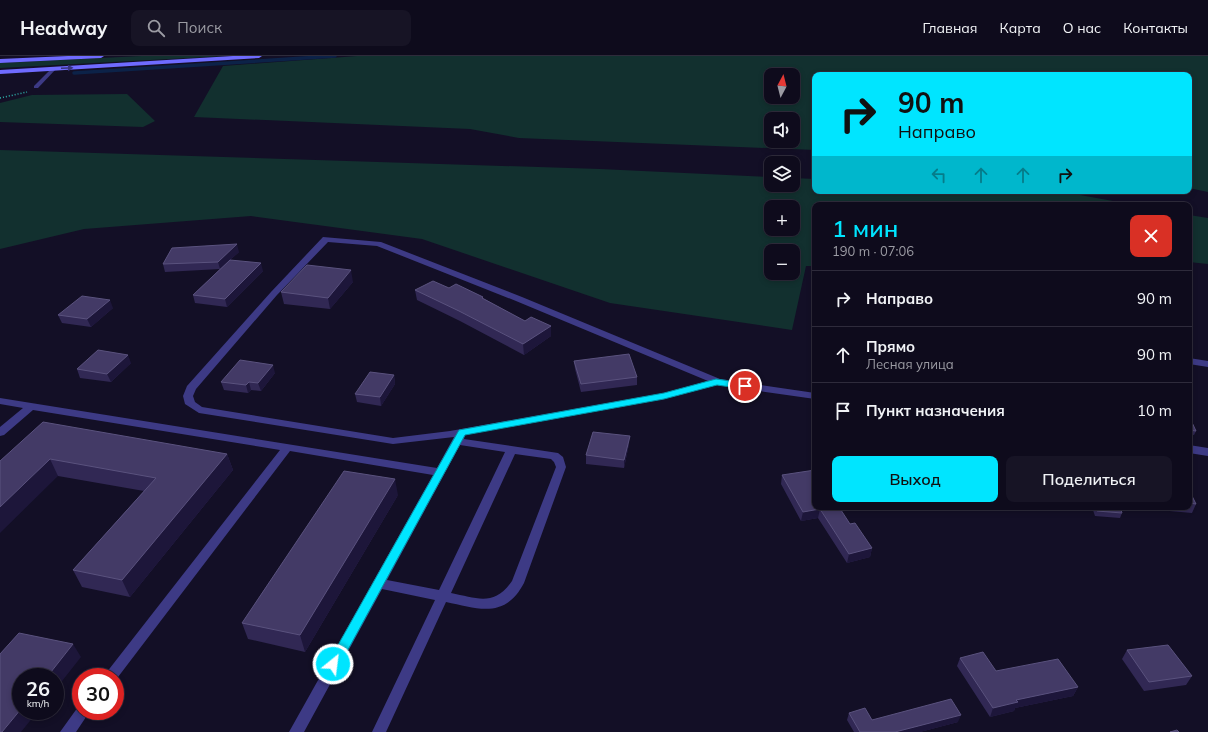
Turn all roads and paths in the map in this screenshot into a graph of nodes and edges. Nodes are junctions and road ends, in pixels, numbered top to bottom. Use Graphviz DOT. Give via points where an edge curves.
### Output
graph roads {
  1 [pos="101,56"];
  2 [pos="259,56"];
  3 [pos="73,57"];
  4 [pos="0,61"];
  5 [pos="54,69"];
  6 [pos="0,72"];
  7 [pos="36,87"];
  8 [pos="0,98"];
  9 [pos="1192,361"];
  10 [pos="1208,364"];
  11 [pos="716,382"];
  12 [pos="812,396"];
  13 [pos="0,401"];
  14 [pos="31,406"];
  15 [pos="0,433"];
  16 [pos="459,437"];
  17 [pos="287,448"];
  18 [pos="1192,449"];
  19 [pos="511,450"];
  20 [pos="1208,452"];
  21 [pos="440,472"];
  22 [pos="378,583"];
  23 [pos="442,596"];
  24 [pos="117,668"];
  25 [pos="76,720"];
  26 [pos="67,732"];
  27 [pos="296,732"];
  28 [pos="379,732"];
  1 -- 3 [label="main road"];
  5 -- 2 [label="main road, one-way"];
  3 -- 4 [label="main road"];
  5 -- 6 [label="main road"];
  5 -- 7 [label="lane"];
  7 -- 8 [label="path"];
  9 -- 10 [label="street"];
  11 -- 12 [label="street"];
  11 -- 16 [label="street" via="664,396"];
  11 -- 16 [label="street" via="526,302 378,244 326,239 305,259 191,388 188,396 190,404 199,410 393,441"];
  13 -- 14 [label="street"];
  14 -- 15 [label="street"];
  14 -- 17 [label="street"];
  16 -- 19 [label="street"];
  16 -- 21 [label="street"];
  17 -- 21 [label="street"];
  17 -- 24 [label="street"];
  18 -- 20 [label="street"];
  19 -- 23 [label="street"];
  19 -- 23 [label="street" via="554,456 559,460 561,467 518,583 501,602 486,605"];
  21 -- 22 [label="street"];
  22 -- 23 [label="street"];
  22 -- 27 [label="street"];
  23 -- 28 [label="street"];
  25 -- 26 [label="street"];
}
